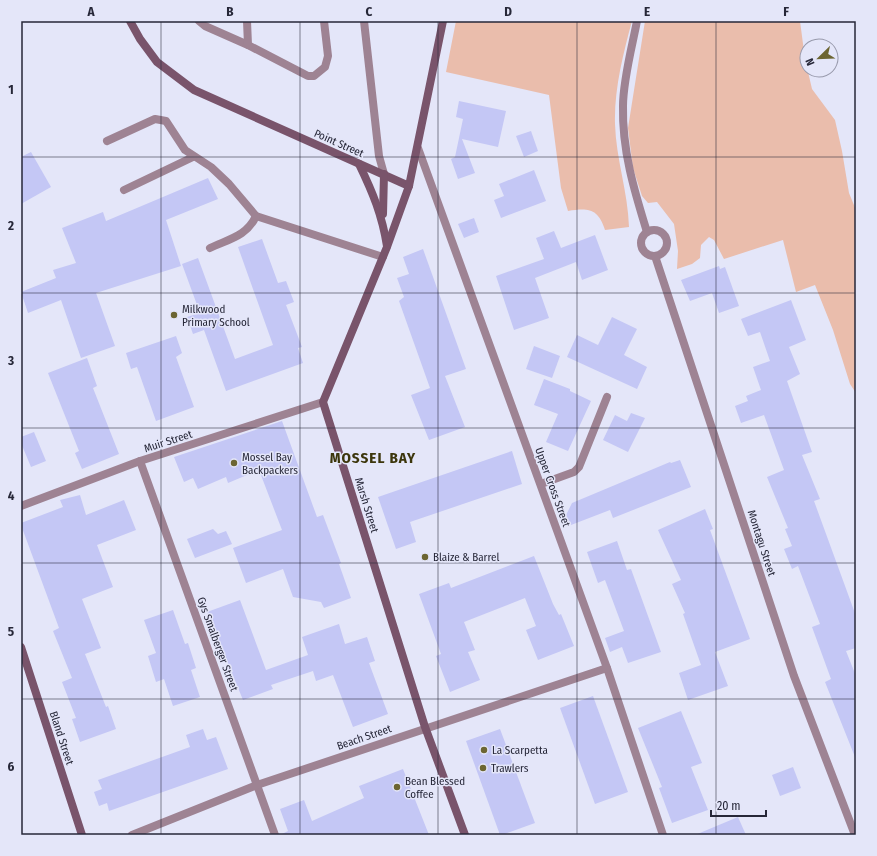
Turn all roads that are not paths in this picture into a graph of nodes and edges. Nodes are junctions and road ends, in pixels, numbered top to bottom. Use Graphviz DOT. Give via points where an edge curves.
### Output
graph roads {
  1 [pos="130,21"];
  2 [pos="200,21"];
  3 [pos="247,21"];
  4 [pos="324,21"];
  5 [pos="364,21"];
  6 [pos="443,21"];
  7 [pos="637,21"];
  8 [pos="248,45"];
  9 [pos="107,141"];
  10 [pos="418,148"];
  11 [pos="193,157"];
  12 [pos="359,164"];
  13 [pos="384,174"];
  14 [pos="409,186"];
  15 [pos="124,190"];
  16 [pos="256,216"];
  17 [pos="382,220"];
  18 [pos="647,232"];
  19 [pos="387,247"];
  20 [pos="210,248"];
  21 [pos="655,256"];
  22 [pos="383,257"];
  23 [pos="607,397"];
  24 [pos="323,402"];
  25 [pos="140,461"];
  26 [pos="541,484"];
  27 [pos="21,506"];
  28 [pos="21,647"];
  29 [pos="607,668"];
  30 [pos="426,727"];
  31 [pos="257,785"];
  32 [pos="82,835"];
  33 [pos="132,835"];
  34 [pos="275,835"];
  35 [pos="465,835"];
  36 [pos="663,835"];
  37 [pos="856,835"];
  1 -- 12 [label="street, Point Street" via="157,62 194,90"];
  2 -- 8 [label="street" via="205,26"];
  3 -- 8 [label="street"];
  4 -- 8 [label="street" via="328,56 325,67 314,76 295,71"];
  5 -- 13 [label="street" via="379,156"];
  6 -- 10 [label="street"];
  7 -- 18 [label="street" via="623,104 623,130 626,155"];
  9 -- 11 [label="street" via="155,119 161,119 166,121 185,150"];
  10 -- 14 [label="street"];
  10 -- 26 [label="street, Upper Cross Street"];
  11 -- 15 [label="street"];
  11 -- 16 [label="street" via="211,167"];
  12 -- 13 [label="street, Point Street"];
  12 -- 17 [label="street" via="375,197"];
  13 -- 14 [label="street, Point Street"];
  13 -- 17 [label="street"];
  14 -- 19 [label="street"];
  16 -- 20 [label="street" via="246,232"];
  16 -- 22 [label="street"];
  17 -- 19 [label="street"];
  18 -- 21 [label="street" via="642,237 641,245 644,252"];
  18 -- 21 [label="street" via="658,231 666,239 665,250"];
  19 -- 22 [label="street"];
  21 -- 37 [label="street, Montagu Street" via="794,676"];
  22 -- 24 [label="street"];
  23 -- 26 [label="street" via="579,467 574,472"];
  24 -- 25 [label="street, Muir Street"];
  24 -- 30 [label="street, Marsh Street"];
  25 -- 27 [label="street, Muir Street"];
  25 -- 31 [label="street, Gys Smalberger Street"];
  26 -- 29 [label="street, Upper Cross Street"];
  28 -- 32 [label="street, Bland Street"];
  29 -- 30 [label="street, Beach Street"];
  29 -- 36 [label="street, Upper Cross Street"];
  30 -- 31 [label="street, Beach Street"];
  30 -- 35 [label="street, Marsh Street"];
  31 -- 33 [label="street, Beach Street"];
  31 -- 34 [label="street, Gys Smalberger Street"];
}
